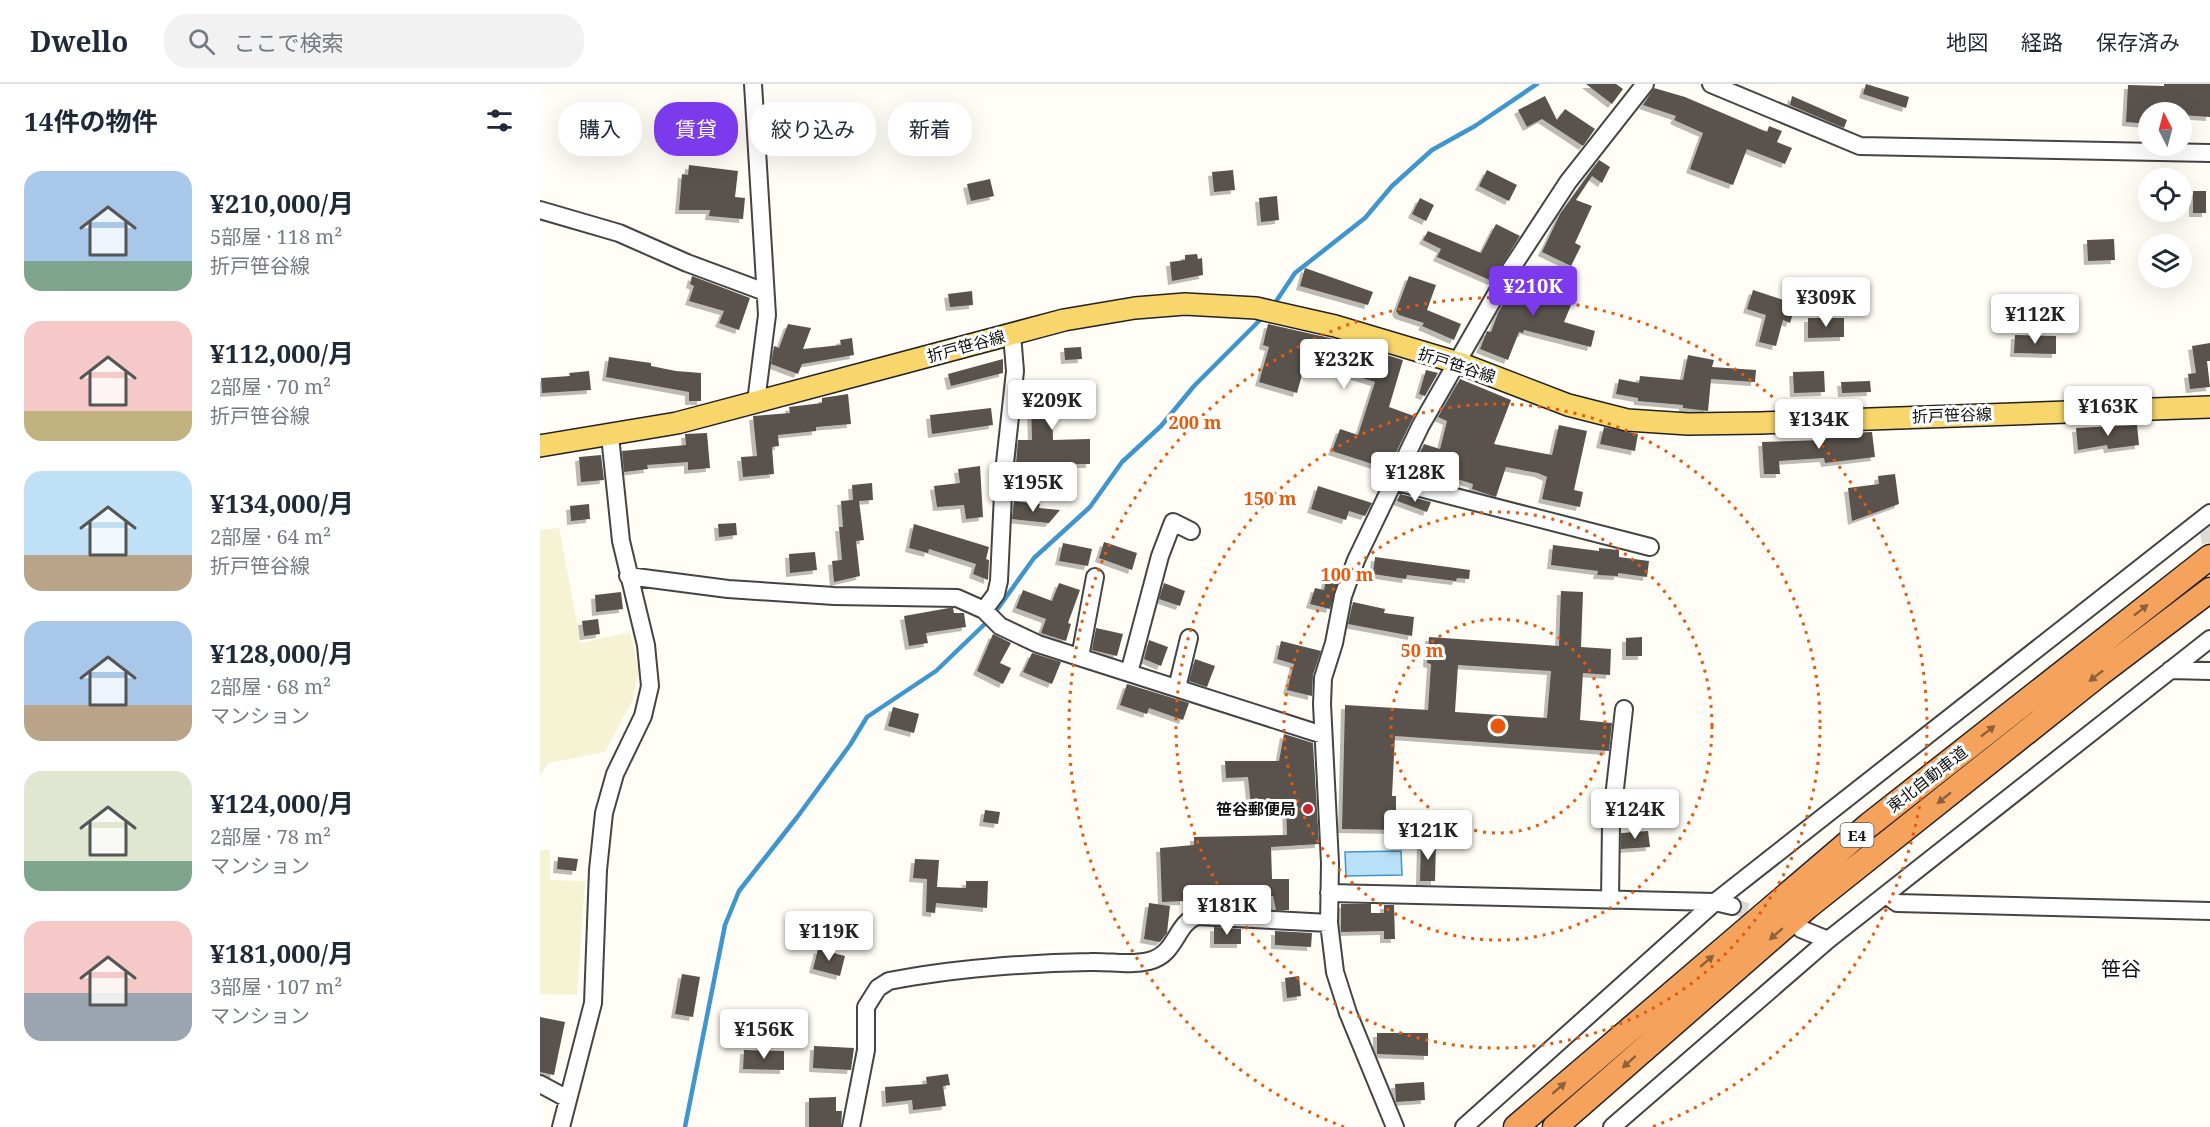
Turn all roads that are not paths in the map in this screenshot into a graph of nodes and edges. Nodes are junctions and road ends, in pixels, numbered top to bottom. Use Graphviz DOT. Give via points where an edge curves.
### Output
graph roads {
  1 [pos="753,84"];
  2 [pos="1645,84"];
  3 [pos="1712,84"];
  4 [pos="2210,153"];
  5 [pos="540,210"];
  6 [pos="765,292"];
  7 [pos="1012,334"];
  8 [pos="1459,363"];
  9 [pos="756,402"];
  10 [pos="2210,407"];
  11 [pos="610,436"];
  12 [pos="540,446"];
  13 [pos="1393,482"];
  14 [pos="2206,520"];
  15 [pos="1191,531"];
  16 [pos="1650,547"];
  17 [pos="2210,557"];
  18 [pos="628,576"];
  19 [pos="1095,577"];
  20 [pos="2210,590"];
  21 [pos="984,610"];
  22 [pos="1190,638"];
  23 [pos="2210,639"];
  24 [pos="1080,657"];
  25 [pos="2170,670"];
  26 [pos="2210,672"];
  27 [pos="1129,673"];
  28 [pos="1176,688"];
  29 [pos="1624,709"];
  30 [pos="1323,735"];
  31 [pos="1329,894"];
  32 [pos="1886,895"];
  33 [pos="1610,900"];
  34 [pos="1716,902"];
  35 [pos="1732,906"];
  36 [pos="2210,911"];
  37 [pos="1329,923"];
  38 [pos="1801,929"];
  39 [pos="1827,940"];
  40 [pos="540,1084"];
  41 [pos="568,1099"];
  42 [pos="561,1127"];
  43 [pos="851,1127"];
  44 [pos="1395,1127"];
  45 [pos="1464,1127"];
  46 [pos="1516,1127"];
  47 [pos="1555,1127"];
  48 [pos="1612,1127"];
  1 -- 6 [label="street"];
  2 -- 8 [label="street" via="1568,182 1507,275"];
  3 -- 4 [label="street" via="1860,146"];
  5 -- 6 [label="street" via="620,233"];
  6 -- 9 [label="street" via="767,315"];
  7 -- 8 [label="main road, 折戸笹谷線" via="1135,308 1230,305 1335,326"];
  7 -- 9 [label="main road, 折戸笹谷線"];
  7 -- 21 [label="street" via="1016,371 1004,472 999,581 996,594"];
  8 -- 10 [label="main road, 折戸笹谷線" via="1569,405 1627,420 1688,424"];
  8 -- 13 [label="street" via="1421,425"];
  9 -- 11 [label="main road, 折戸笹谷線"];
  11 -- 12 [label="main road, 折戸笹谷線"];
  11 -- 18 [label="street"];
  13 -- 16 [label="street"];
  13 -- 30 [label="street" via="1343,596 1323,678"];
  14 -- 34 [label="street"];
  15 -- 27 [label="street" via="1173,522"];
  46 -- 17 [label="highway, 東北自動車道 / E4, one-way" via="1869,825"];
  18 -- 21 [label="street" via="728,589 957,598"];
  18 -- 41 [label="street" via="646,645 650,686 643,716 615,774 604,813 593,1004"];
  19 -- 24 [label="street"];
  20 -- 47 [label="highway, 東北自動車道 / E4, one-way" via="1807,907"];
  21 -- 24 [label="street" via="1000,626 1038,644"];
  22 -- 28 [label="street"];
  23 -- 25 [label="street"];
  24 -- 27 [label="street"];
  25 -- 26 [label="street"];
  25 -- 32 [label="street"];
  27 -- 28 [label="street"];
  28 -- 30 [label="street"];
  29 -- 33 [label="street" via="1611,824"];
  30 -- 31 [label="street"];
  31 -- 33 [label="street"];
  31 -- 37 [label="street"];
  32 -- 36 [label="street" via="1897,903"];
  32 -- 39 [label="street"];
  33 -- 34 [label="street"];
  34 -- 35 [label="street"];
  34 -- 45 [label="street"];
  37 -- 43 [label="street" via="1197,916 1186,923 1162,956 1150,961 983,970 889,981 878,988 866,1007 866,1050"];
  37 -- 44 [label="street" via="1335,972 1348,1013"];
  38 -- 39 [label="street"];
  39 -- 48 [label="street"];
  40 -- 41 [label="street"];
  41 -- 42 [label="street"];
}
